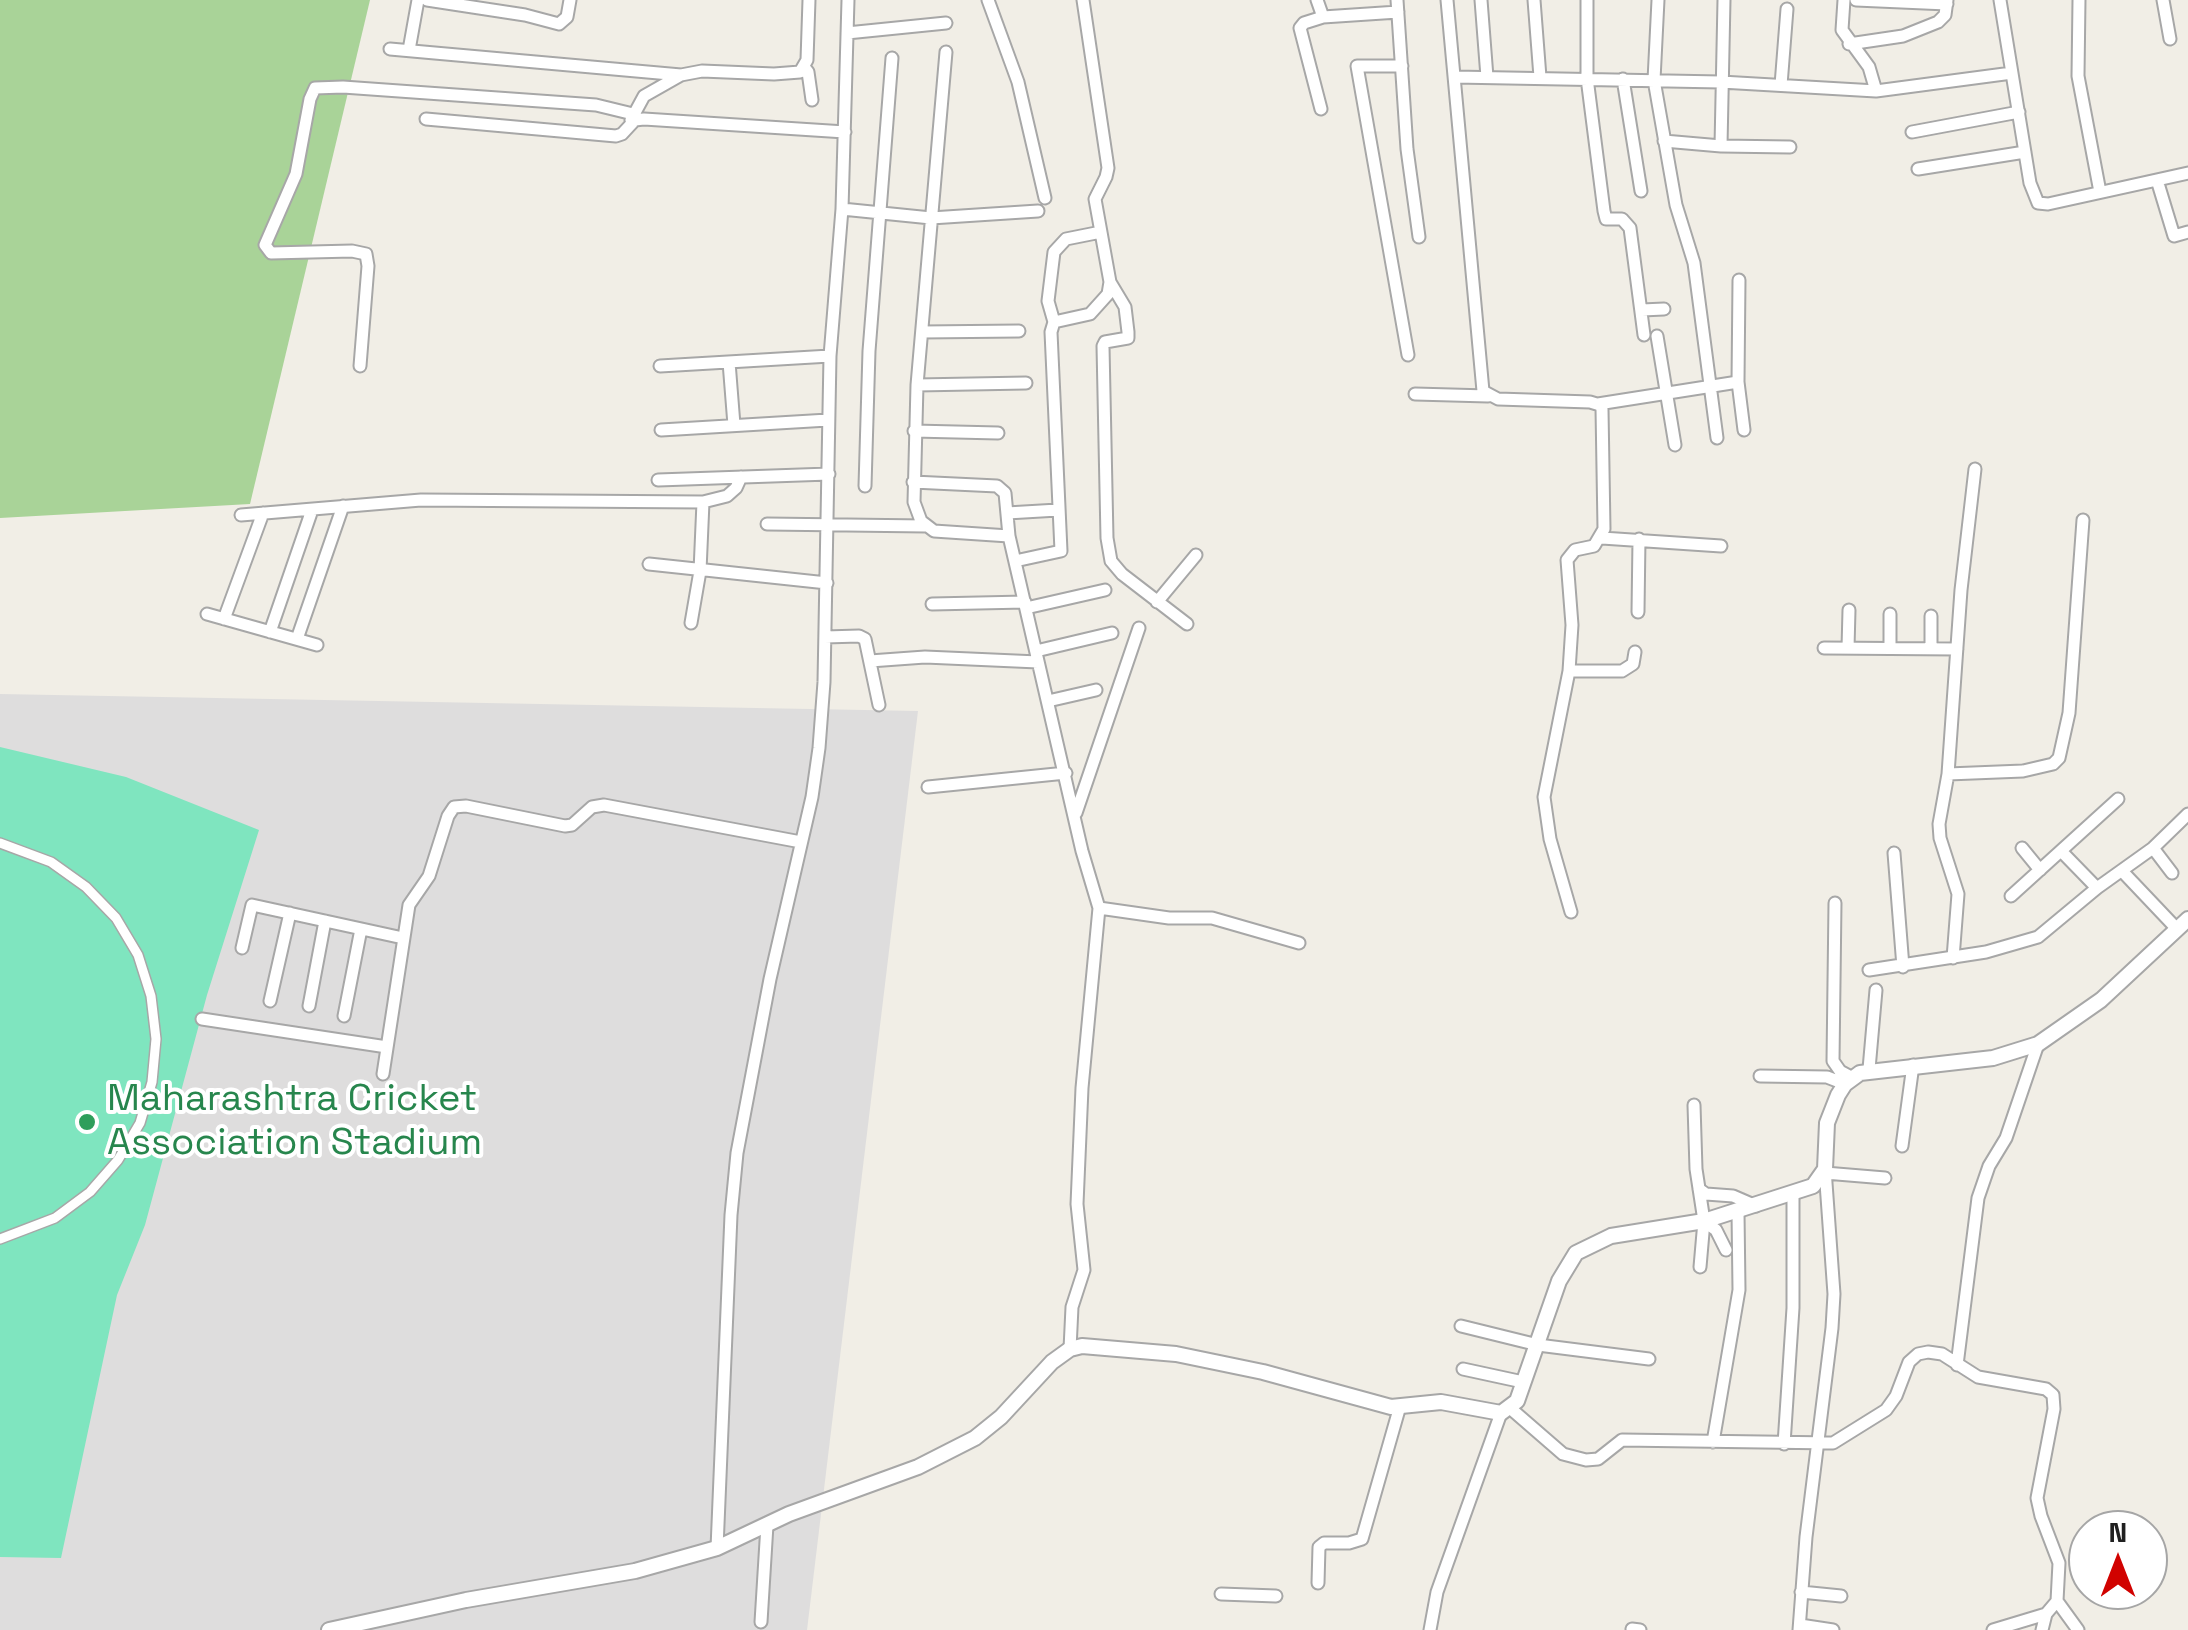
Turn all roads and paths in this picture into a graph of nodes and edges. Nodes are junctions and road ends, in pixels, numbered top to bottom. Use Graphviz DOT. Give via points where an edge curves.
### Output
graph roads {
  1 [pos="418,0"];
  2 [pos="427,0"];
  3 [pos="570,0"];
  4 [pos="809,0"];
  5 [pos="848,0"];
  6 [pos="988,0"];
  7 [pos="1083,0"];
  8 [pos="1317,0"];
  9 [pos="1447,0"];
  10 [pos="1480,0"];
  11 [pos="1534,0"];
  12 [pos="1586,0"];
  13 [pos="1658,0"];
  14 [pos="1724,0"];
  15 [pos="1844,0"];
  16 [pos="1856,0"];
  17 [pos="2000,0"];
  18 [pos="2079,0"];
  19 [pos="2162,0"];
  20 [pos="1947,2"];
  21 [pos="1398,6"];
  22 [pos="1787,9"];
  23 [pos="1323,17"];
  24 [pos="946,23"];
  25 [pos="847,33"];
  26 [pos="2170,38"];
  27 [pos="1850,44"];
  28 [pos="390,48"];
  29 [pos="410,50"];
  30 [pos="946,52"];
  31 [pos="892,58"];
  32 [pos="1402,66"];
  33 [pos="804,67"];
  34 [pos="2012,72"];
  35 [pos="681,75"];
  36 [pos="1540,76"];
  37 [pos="1455,77"];
  38 [pos="1487,77"];
  39 [pos="1587,78"];
  40 [pos="1624,79"];
  41 [pos="1654,80"];
  42 [pos="1721,82"];
  43 [pos="1780,86"];
  44 [pos="1876,91"];
  45 [pos="812,100"];
  46 [pos="1320,109"];
  47 [pos="2018,112"];
  48 [pos="426,118"];
  49 [pos="631,119"];
  50 [pos="845,132"];
  51 [pos="1912,132"];
  52 [pos="1664,141"];
  53 [pos="1721,146"];
  54 [pos="1790,148"];
  55 [pos="2025,152"];
  56 [pos="1918,169"];
  57 [pos="2188,173"];
  58 [pos="2158,180"];
  59 [pos="1641,190"];
  60 [pos="2100,192"];
  61 [pos="1045,198"];
  62 [pos="842,208"];
  63 [pos="881,212"];
  64 [pos="1038,212"];
  65 [pos="931,218"];
  66 [pos="1101,232"];
  67 [pos="2188,232"];
  68 [pos="1419,237"];
  69 [pos="1739,280"];
  70 [pos="1110,282"];
  71 [pos="1664,309"];
  72 [pos="1642,310"];
  73 [pos="1054,322"];
  74 [pos="1019,331"];
  75 [pos="922,332"];
  76 [pos="1408,355"];
  77 [pos="830,356"];
  78 [pos="729,362"];
  79 [pos="360,366"];
  80 [pos="660,366"];
  81 [pos="1738,382"];
  82 [pos="1026,383"];
  83 [pos="916,385"];
  84 [pos="1710,386"];
  85 [pos="1666,393"];
  86 [pos="1415,394"];
  87 [pos="1488,396"];
  88 [pos="1598,404"];
  89 [pos="828,420"];
  90 [pos="734,426"];
  91 [pos="661,430"];
  92 [pos="1744,430"];
  93 [pos="914,432"];
  94 [pos="998,433"];
  95 [pos="1717,438"];
  96 [pos="1675,445"];
  97 [pos="1975,468"];
  98 [pos="829,474"];
  99 [pos="741,477"];
  100 [pos="658,480"];
  101 [pos="913,482"];
  102 [pos="865,486"];
  103 [pos="703,502"];
  104 [pos="344,506"];
  105 [pos="312,510"];
  106 [pos="1058,510"];
  107 [pos="1006,513"];
  108 [pos="263,514"];
  109 [pos="241,515"];
  110 [pos="2083,520"];
  111 [pos="767,524"];
  112 [pos="926,526"];
  113 [pos="828,527"];
  114 [pos="1009,536"];
  115 [pos="1602,538"];
  116 [pos="1640,539"];
  117 [pos="1721,546"];
  118 [pos="1196,555"];
  119 [pos="1015,561"];
  120 [pos="649,564"];
  121 [pos="700,571"];
  122 [pos="826,583"];
  123 [pos="1105,590"];
  124 [pos="1157,602"];
  125 [pos="932,604"];
  126 [pos="1025,605"];
  127 [pos="1848,610"];
  128 [pos="1638,612"];
  129 [pos="208,614"];
  130 [pos="1890,614"];
  131 [pos="1931,616"];
  132 [pos="224,619"];
  133 [pos="691,624"];
  134 [pos="1186,624"];
  135 [pos="1139,628"];
  136 [pos="270,632"];
  137 [pos="1112,633"];
  138 [pos="825,637"];
  139 [pos="297,639"];
  140 [pos="316,644"];
  141 [pos="1824,648"];
  142 [pos="1848,648"];
  143 [pos="1890,648"];
  144 [pos="1931,648"];
  145 [pos="1957,649"];
  146 [pos="1636,652"];
  147 [pos="1037,656"];
  148 [pos="870,661"];
  149 [pos="1569,671"];
  150 [pos="1096,690"];
  151 [pos="1048,702"];
  152 [pos="879,705"];
  153 [pos="1066,773"];
  154 [pos="1948,774"];
  155 [pos="928,787"];
  156 [pos="2118,800"];
  157 [pos="1076,813"];
  158 [pos="2188,814"];
  159 [pos="801,842"];
  160 [pos="0,843"];
  161 [pos="2022,848"];
  162 [pos="2153,848"];
  163 [pos="2061,851"];
  164 [pos="1894,852"];
  165 [pos="2040,870"];
  166 [pos="2122,871"];
  167 [pos="2172,873"];
  168 [pos="2097,888"];
  169 [pos="2010,896"];
  170 [pos="1835,902"];
  171 [pos="1099,908"];
  172 [pos="1571,912"];
  173 [pos="290,913"];
  174 [pos="324,921"];
  175 [pos="2182,924"];
  176 [pos="362,929"];
  177 [pos="403,938"];
  178 [pos="1300,942"];
  179 [pos="242,948"];
  180 [pos="1953,958"];
  181 [pos="1903,966"];
  182 [pos="1869,970"];
  183 [pos="1876,990"];
  184 [pos="270,1001"];
  185 [pos="309,1006"];
  186 [pos="344,1016"];
  187 [pos="202,1019"];
  188 [pos="2038,1044"];
  189 [pos="387,1047"];
  190 [pos="1913,1065"];
  191 [pos="1870,1069"];
  192 [pos="383,1074"];
  193 [pos="1760,1076"];
  194 [pos="1849,1081"];
  195 [pos="1694,1105"];
  196 [pos="1902,1146"];
  197 [pos="1825,1171"];
  198 [pos="1885,1178"];
  199 [pos="1699,1189"];
  200 [pos="1793,1194"];
  201 [pos="1756,1206"];
  202 [pos="1738,1212"];
  203 [pos="1704,1221"];
  204 [pos="0,1240"];
  205 [pos="1726,1250"];
  206 [pos="1700,1267"];
  207 [pos="1461,1326"];
  208 [pos="1538,1345"];
  209 [pos="1070,1349"];
  210 [pos="1648,1359"];
  211 [pos="1956,1365"];
  212 [pos="1462,1369"];
  213 [pos="1522,1382"];
  214 [pos="1400,1406"];
  215 [pos="1505,1410"];
  216 [pos="1713,1442"];
  217 [pos="1784,1444"];
  218 [pos="1820,1444"];
  219 [pos="767,1526"];
  220 [pos="717,1548"];
  221 [pos="1318,1583"];
  222 [pos="1801,1592"];
  223 [pos="1221,1594"];
  224 [pos="1276,1596"];
  225 [pos="1841,1596"];
  226 [pos="2057,1601"];
  227 [pos="2046,1614"];
  228 [pos="761,1622"];
  229 [pos="1800,1628"];
  230 [pos="329,1630"];
  231 [pos="1430,1630"];
  232 [pos="1833,1630"];
  233 [pos="1993,1630"];
  234 [pos="2042,1630"];
  235 [pos="2078,1630"];
  1 -- 29 [label="street"];
  2 -- 3 [label="street" via="559,24"];
  4 -- 33 [label="street"];
  5 -- 25 [label="street"];
  6 -- 61 [label="street" via="1018,82"];
  7 -- 66 [label="street" via="1108,168 1095,198"];
  8 -- 23 [label="street"];
  9 -- 37 [label="street"];
  10 -- 38 [label="street"];
  11 -- 36 [label="street"];
  12 -- 39 [label="street"];
  13 -- 41 [label="street"];
  14 -- 42 [label="street"];
  15 -- 27 [label="street" via="1842,30"];
  16 -- 20 [label="street"];
  17 -- 34 [label="street"];
  18 -- 60 [label="street" via="2078,76"];
  19 -- 26 [label="street"];
  20 -- 27 [label="street" via="1945,15 1920,30"];
  21 -- 23 [label="street"];
  21 -- 32 [label="street"];
  22 -- 43 [label="street"];
  23 -- 46 [label="street" via="1300,28"];
  24 -- 25 [label="street"];
  25 -- 50 [label="street"];
  27 -- 44 [label="street" via="1869,67"];
  28 -- 29 [label="street"];
  29 -- 35 [label="street"];
  30 -- 65 [label="street"];
  31 -- 63 [label="street"];
  32 -- 68 [label="street"];
  32 -- 76 [label="street" via="1357,66"];
  33 -- 35 [label="street" via="791,74"];
  33 -- 45 [label="street"];
  34 -- 44 [label="street"];
  34 -- 47 [label="street"];
  35 -- 49 [label="street" via="644,96"];
  36 -- 38 [label="street"];
  36 -- 39 [label="street"];
  37 -- 38 [label="street"];
  37 -- 87 [label="street" via="1481,384"];
  39 -- 40 [label="street"];
  39 -- 72 [label="street" via="1604,211 1606,219 1622,219 1630,228"];
  40 -- 41 [label="street"];
  40 -- 59 [label="street"];
  41 -- 42 [label="street"];
  41 -- 52 [label="street"];
  42 -- 43 [label="street"];
  42 -- 53 [label="street"];
  43 -- 44 [label="street"];
  47 -- 51 [label="street"];
  47 -- 55 [label="street"];
  48 -- 49 [label="street" via="616,136"];
  49 -- 50 [label="street"];
  49 -- 79 [label="street" via="596,105 316,88 296,174 265,245 270,253 366,254"];
  50 -- 62 [label="street"];
  52 -- 53 [label="street"];
  52 -- 84 [label="street" via="1694,263"];
  53 -- 54 [label="street"];
  55 -- 56 [label="street"];
  55 -- 60 [label="street" via="2038,203"];
  57 -- 58 [label="street"];
  58 -- 60 [label="street"];
  58 -- 67 [label="street" via="2174,236"];
  62 -- 63 [label="street"];
  62 -- 77 [label="street"];
  63 -- 65 [label="street"];
  63 -- 102 [label="street"];
  64 -- 65 [label="street"];
  65 -- 75 [label="street"];
  66 -- 70 [label="street"];
  66 -- 73 [label="street" via="1066,239 1054,252 1048,301"];
  69 -- 81 [label="street"];
  70 -- 73 [label="street" via="1090,314"];
  70 -- 124 [label="street" via="1125,307 1128,338 1103,346 1108,550 1115,568"];
  71 -- 72 [label="street"];
  72 -- 85 [label="street"];
  73 -- 106 [label="street"];
  74 -- 75 [label="street"];
  75 -- 83 [label="street"];
  77 -- 78 [label="street"];
  77 -- 89 [label="street"];
  78 -- 80 [label="street"];
  78 -- 90 [label="street"];
  81 -- 84 [label="street"];
  81 -- 92 [label="street"];
  82 -- 83 [label="street"];
  83 -- 93 [label="street"];
  84 -- 85 [label="street"];
  84 -- 95 [label="street"];
  85 -- 88 [label="street"];
  85 -- 96 [label="street"];
  86 -- 87 [label="street"];
  87 -- 88 [label="street"];
  88 -- 115 [label="street"];
  89 -- 90 [label="street"];
  89 -- 98 [label="street"];
  90 -- 91 [label="street"];
  93 -- 94 [label="street"];
  93 -- 101 [label="street"];
  97 -- 145 [label="street"];
  98 -- 99 [label="street"];
  98 -- 113 [label="street"];
  99 -- 100 [label="street"];
  99 -- 103 [label="street" via="727,496"];
  101 -- 107 [label="street" via="996,486 1005,493"];
  101 -- 112 [label="street" via="915,510"];
  103 -- 104 [label="street"];
  103 -- 121 [label="street"];
  104 -- 105 [label="street"];
  104 -- 139 [label="street"];
  105 -- 108 [label="street"];
  105 -- 136 [label="street"];
  106 -- 107 [label="street"];
  106 -- 119 [label="street" via="1061,552"];
  107 -- 114 [label="street"];
  108 -- 109 [label="street"];
  108 -- 132 [label="street"];
  110 -- 154 [label="street" via="2069,713 2059,758 2023,770"];
  111 -- 113 [label="street"];
  112 -- 113 [label="street"];
  112 -- 114 [label="street"];
  113 -- 122 [label="street"];
  114 -- 119 [label="street"];
  115 -- 116 [label="street"];
  115 -- 149 [label="street" via="1567,560"];
  116 -- 117 [label="street"];
  116 -- 128 [label="street"];
  118 -- 124 [label="street"];
  119 -- 126 [label="street"];
  120 -- 121 [label="street"];
  121 -- 122 [label="street"];
  121 -- 133 [label="street"];
  122 -- 138 [label="street"];
  123 -- 126 [label="street"];
  124 -- 134 [label="street"];
  125 -- 126 [label="street"];
  126 -- 147 [label="street"];
  127 -- 142 [label="street"];
  129 -- 132 [label="street"];
  130 -- 143 [label="street"];
  131 -- 144 [label="street"];
  132 -- 136 [label="street"];
  135 -- 157 [label="street"];
  136 -- 139 [label="street"];
  137 -- 147 [label="street"];
  138 -- 148 [label="street" via="859,636"];
  138 -- 159 [label="street" via="820,748"];
  139 -- 140 [label="street"];
  141 -- 142 [label="street"];
  142 -- 143 [label="street"];
  143 -- 144 [label="street"];
  144 -- 145 [label="street"];
  145 -- 154 [label="street"];
  146 -- 149 [label="street" via="1622,671"];
  147 -- 148 [label="street"];
  147 -- 151 [label="street"];
  148 -- 152 [label="street"];
  149 -- 172 [label="street" via="1544,797"];
  150 -- 151 [label="street"];
  151 -- 153 [label="street"];
  153 -- 155 [label="street"];
  153 -- 157 [label="street"];
  154 -- 180 [label="street" via="1939,824 1958,894"];
  156 -- 163 [label="street"];
  157 -- 171 [label="street"];
  158 -- 162 [label="street"];
  159 -- 177 [label="street" via="604,804 565,826 459,805 450,810"];
  159 -- 220 [label="street" via="738,1153"];
  160 -- 204 [label="street" via="51,862 116,918 147,983 156,1039 140,1123 118,1160 55,1218"];
  161 -- 165 [label="street"];
  162 -- 166 [label="street"];
  162 -- 167 [label="street"];
  163 -- 165 [label="street"];
  163 -- 168 [label="street"];
  164 -- 181 [label="street"];
  165 -- 169 [label="street"];
  166 -- 168 [label="street"];
  166 -- 175 [label="street"];
  168 -- 180 [label="street" via="2038,937"];
  170 -- 194 [label="street" via="1833,1061"];
  171 -- 178 [label="street" via="1212,918"];
  171 -- 209 [label="street" via="1078,1184 1084,1270 1072,1306"];
  173 -- 174 [label="street"];
  173 -- 179 [label="street" via="252,906"];
  173 -- 184 [label="street"];
  174 -- 176 [label="street"];
  174 -- 185 [label="street"];
  175 -- 188 [label="street" via="2100,1000"];
  176 -- 177 [label="street"];
  176 -- 186 [label="street"];
  177 -- 189 [label="street"];
  180 -- 181 [label="street"];
  181 -- 182 [label="street"];
  183 -- 191 [label="street"];
  187 -- 189 [label="street"];
  188 -- 190 [label="street" via="1993,1058"];
  188 -- 211 [label="street" via="1978,1198"];
  189 -- 192 [label="street"];
  190 -- 191 [label="street"];
  190 -- 196 [label="street"];
  191 -- 194 [label="street"];
  193 -- 194 [label="street"];
  194 -- 197 [label="street" via="1828,1123"];
  195 -- 199 [label="street"];
  197 -- 198 [label="street"];
  197 -- 200 [label="street" via="1813,1186"];
  197 -- 218 [label="street" via="1834,1294"];
  199 -- 201 [label="street"];
  199 -- 203 [label="street"];
  200 -- 201 [label="street"];
  200 -- 217 [label="street"];
  201 -- 202 [label="street"];
  202 -- 203 [label="street"];
  202 -- 216 [label="street" via="1738,1290"];
  203 -- 205 [label="street"];
  203 -- 206 [label="street"];
  203 -- 208 [label="street" via="1611,1236 1576,1253 1559,1281"];
  207 -- 208 [label="street"];
  208 -- 210 [label="street"];
  208 -- 213 [label="street"];
  209 -- 214 [label="street" via="1098,1344 1176,1354"];
  209 -- 219 [label="street" via="975,1438"];
  211 -- 218 [label="street" via="1942,1354 1918,1354 1886,1410 1842,1440"];
  211 -- 226 [label="street" via="2052,1395 2038,1498 2060,1563"];
  212 -- 213 [label="street"];
  213 -- 215 [label="street" via="1517,1400"];
  214 -- 215 [label="street" via="1440,1402"];
  214 -- 221 [label="street" via="1362,1538 1319,1547"];
  215 -- 216 [label="street" via="1575,1458 1598,1458 1622,1440"];
  215 -- 231 [label="street" via="1437,1592"];
  216 -- 217 [label="street"];
  217 -- 218 [label="street"];
  218 -- 222 [label="street"];
  219 -- 220 [label="street"];
  219 -- 228 [label="street"];
  220 -- 230 [label="street"];
  222 -- 225 [label="street"];
  222 -- 229 [label="street"];
  223 -- 224 [label="street"];
  226 -- 227 [label="street"];
  226 -- 235 [label="street"];
  227 -- 233 [label="street"];
  227 -- 234 [label="street"];
  229 -- 232 [label="street"];
}
